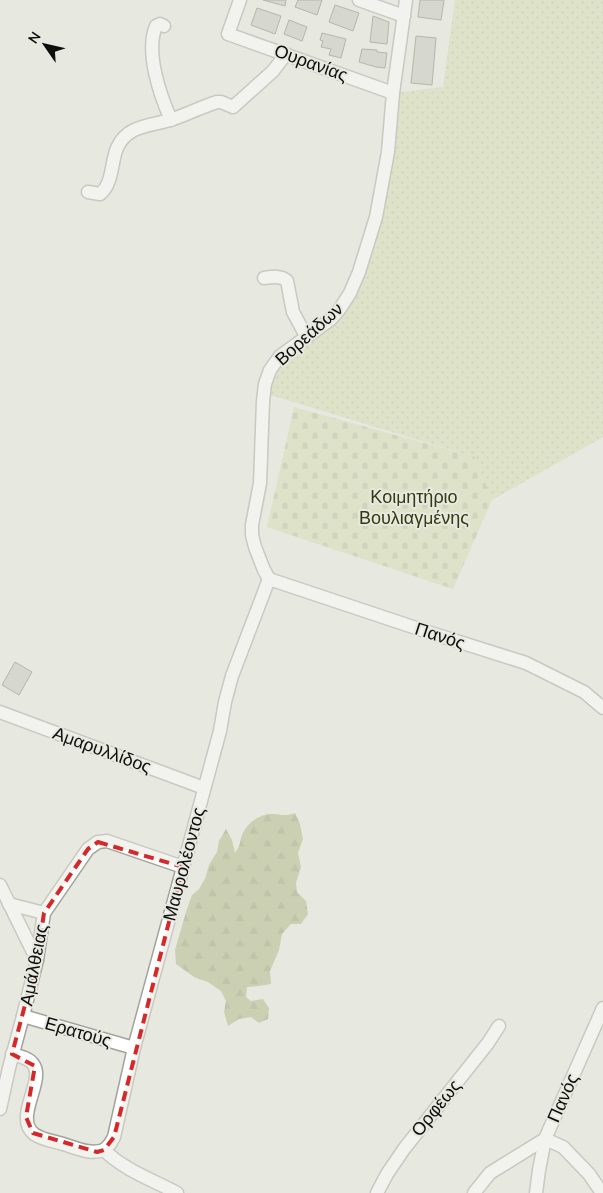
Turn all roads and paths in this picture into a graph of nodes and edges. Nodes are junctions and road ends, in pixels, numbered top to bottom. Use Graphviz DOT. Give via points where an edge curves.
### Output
graph roads {
  1 [pos="240,0"];
  2 [pos="359,0"];
  3 [pos="406,0"];
  4 [pos="404,16"];
  5 [pos="164,26"];
  6 [pos="286,54"];
  7 [pos="393,93"];
  8 [pos="170,120"];
  9 [pos="88,192"];
  10 [pos="264,278"];
  11 [pos="306,336"];
  12 [pos="269,579"];
  13 [pos="603,708"];
  14 [pos="0,712"];
  15 [pos="204,788"];
  16 [pos="183,867"];
  17 [pos="0,886"];
  18 [pos="10,904"];
  19 [pos="44,913"];
  20 [pos="37,960"];
  21 [pos="603,1008"];
  22 [pos="23,1016"];
  23 [pos="499,1026"];
  24 [pos="134,1048"];
  25 [pos="12,1054"];
  26 [pos="0,1109"];
  27 [pos="545,1139"];
  28 [pos="104,1150"];
  29 [pos="177,1193"];
  30 [pos="377,1193"];
  31 [pos="474,1193"];
  32 [pos="536,1193"];
  33 [pos="602,1193"];
  1 -- 6 [label="street, Ουρανίας" via="228,34"];
  2 -- 4 [label="street"];
  3 -- 4 [label="street, Βορεάδων"];
  4 -- 7 [label="street, Βορεάδων"];
  5 -- 8 [label="street" via="160,24 154,30 152,54 160,95"];
  6 -- 7 [label="street, Ουρανίας"];
  6 -- 8 [label="street" via="274,71 233,107 218,102"];
  7 -- 11 [label="street, Βορεάδων" via="388,152 376,217 359,272 339,310"];
  8 -- 9 [label="street" via="140,126 129,132 116,150 105,190 100,194"];
  10 -- 11 [label="street" via="279,277 287,281 293,312"];
  11 -- 12 [label="street, Βορεάδων" via="277,360 267,377 264,391 260,483 252,535"];
  12 -- 13 [label="street, Πανός" via="526,664 584,692"];
  12 -- 15 [label="street, Μαυρολέοντος" via="232,676"];
  14 -- 15 [label="street, Αμαρυλλίδος"];
  15 -- 16 [label="street, Μαυρολέοντος"];
  16 -- 19 [label="street, Αμάλθειας" via="107,841 98,842 88,849"];
  16 -- 24 [label="street, Μαυρολέοντος"];
  17 -- 18 [label="street"];
  18 -- 19 [label="street"];
  18 -- 20 [label="street"];
  19 -- 20 [label="street, Αμάλθειας"];
  20 -- 22 [label="street, Αμάλθειας"];
  21 -- 27 [label="street, Πανός"];
  22 -- 24 [label="street, Ερατούς"];
  22 -- 25 [label="street, Αμάλθειας"];
  23 -- 30 [label="street, Ορφέως" via="404,1149"];
  24 -- 28 [label="street, Μαυρολέοντος" via="114,1137"];
  25 -- 26 [label="street, Αμάλθειας"];
  25 -- 28 [label="street" via="35,1066 37,1074 26,1117 33,1133 88,1151"];
  27 -- 31 [label="street" via="490,1173"];
  27 -- 32 [label="street, Πανός"];
  27 -- 33 [label="street" via="563,1147"];
  28 -- 29 [label="street" via="124,1166"];
}
